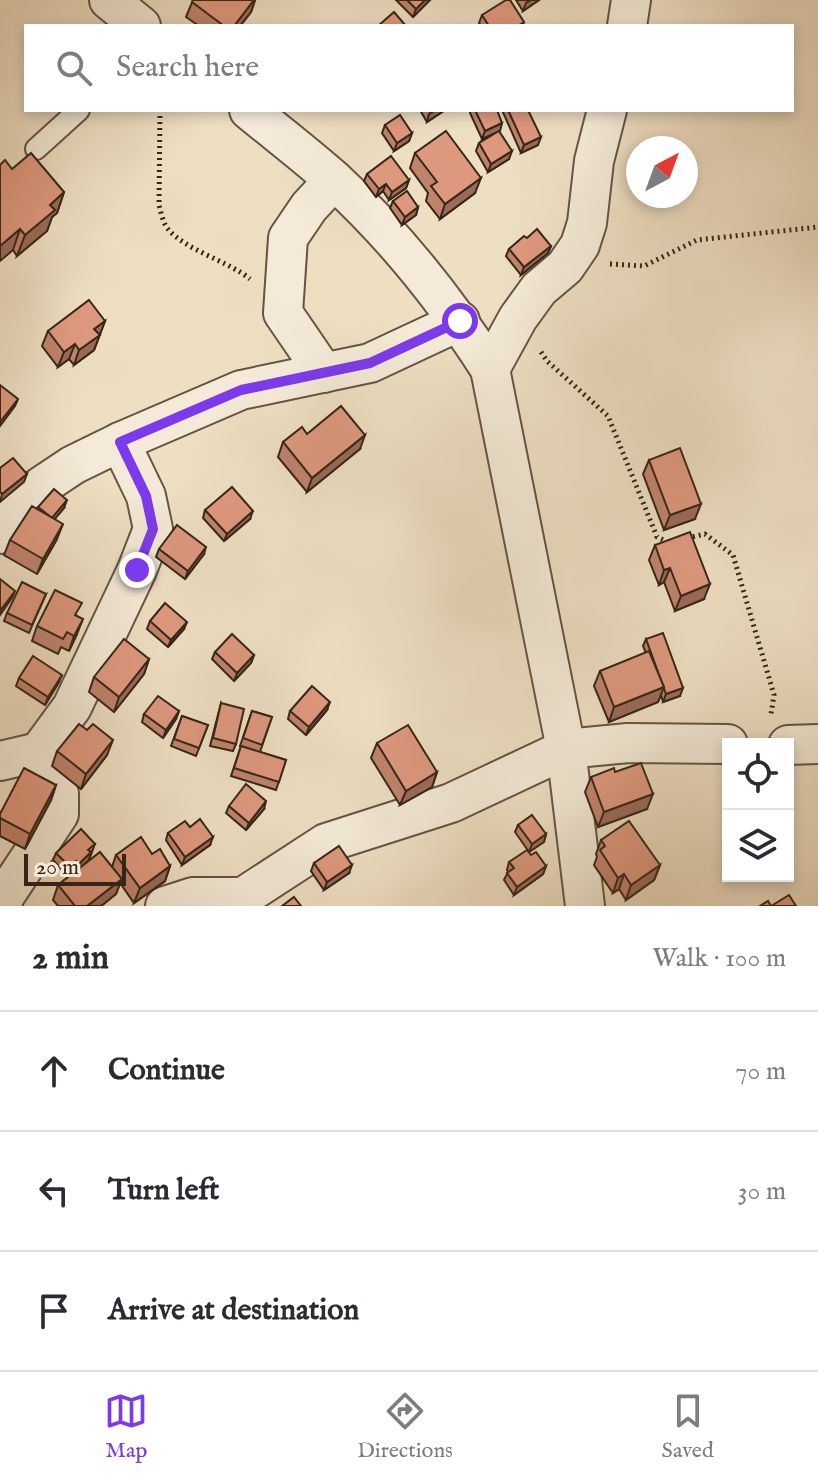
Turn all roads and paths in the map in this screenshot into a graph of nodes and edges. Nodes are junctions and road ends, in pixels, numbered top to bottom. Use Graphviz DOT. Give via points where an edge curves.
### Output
graph roads {
  1 [pos="109,0"];
  2 [pos="631,0"];
  3 [pos="139,24"];
  4 [pos="627,24"];
  5 [pos="77,112"];
  6 [pos="160,112"];
  7 [pos="251,112"];
  8 [pos="606,112"];
  9 [pos="36,149"];
  10 [pos="334,180"];
  11 [pos="818,227"];
  12 [pos="565,267"];
  13 [pos="258,285"];
  14 [pos="518,318"];
  15 [pos="460,321"];
  16 [pos="490,369"];
  17 [pos="324,373"];
  18 [pos="120,442"];
  19 [pos="0,534"];
  20 [pos="779,732"];
  21 [pos="722,744"];
  22 [pos="818,744"];
  23 [pos="566,749"];
  24 [pos="39,752"];
  25 [pos="0,761"];
  26 [pos="3,906"];
  27 [pos="165,906"];
  28 [pos="585,906"];
  1 -- 3 [label="street"];
  2 -- 4 [label="street"];
  5 -- 9 [label="lane"];
  6 -- 13 [label="path" via="159,205 169,231"];
  7 -- 10 [label="street"];
  8 -- 12 [label="street" via="587,223"];
  10 -- 15 [label="street" via="386,231"];
  10 -- 17 [label="street" via="288,238 283,313"];
  11 -- 12 [label="path" via="697,240 644,266"];
  12 -- 14 [label="street" via="539,289"];
  14 -- 16 [label="street"];
  14 -- 20 [label="path" via="547,361 608,416 657,537 668,543 705,534 733,555 774,695"];
  15 -- 16 [label="street"];
  15 -- 17 [label="street" via="370,363"];
  16 -- 23 [label="street"];
  17 -- 18 [label="street" via="241,390"];
  18 -- 19 [label="street" via="34,491"];
  18 -- 24 [label="street" via="146,496 153,529 72,707"];
  20 -- 22 [label="street"];
  21 -- 23 [label="street"];
  23 -- 27 [label="street" via="451,803 326,843 243,897 193,897"];
  23 -- 28 [label="street"];
  24 -- 25 [label="street"];
  24 -- 26 [label="street" via="38,778 59,794 59,814"];
}
